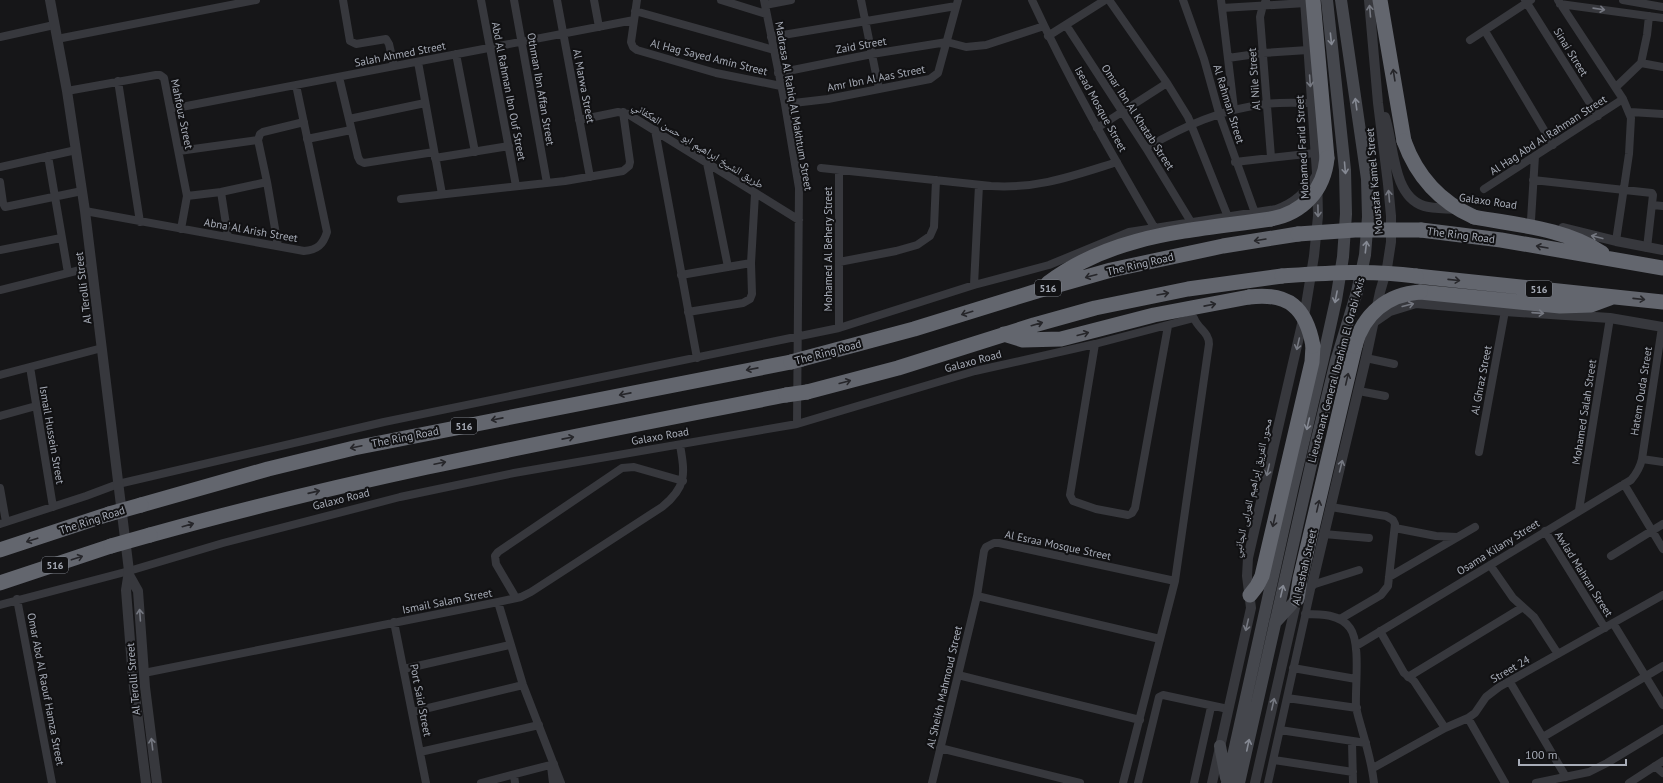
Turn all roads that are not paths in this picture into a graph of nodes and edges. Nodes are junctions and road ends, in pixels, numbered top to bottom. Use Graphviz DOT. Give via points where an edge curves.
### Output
graph roads {
  1 [pos="50,0"];
  2 [pos="256,0"];
  3 [pos="343,0"];
  4 [pos="481,0"];
  5 [pos="514,0"];
  6 [pos="557,0"];
  7 [pos="594,0"];
  8 [pos="637,0"];
  9 [pos="720,0"];
  10 [pos="791,0"];
  11 [pos="861,0"];
  12 [pos="1032,0"];
  13 [pos="1105,0"];
  14 [pos="1109,0"];
  15 [pos="1183,0"];
  16 [pos="1328,0"];
  17 [pos="1341,0"];
  18 [pos="1369,0"];
  19 [pos="1380,0"];
  20 [pos="1623,0"];
  21 [pos="1308,1"];
  22 [pos="1527,1"];
  23 [pos="764,2"];
  24 [pos="1559,2"];
  25 [pos="957,3"];
  26 [pos="1265,3"];
  27 [pos="1222,4"];
  28 [pos="1663,7"];
  29 [pos="635,11"];
  30 [pos="766,14"];
  31 [pos="1649,16"];
  32 [pos="1663,18"];
  33 [pos="634,20"];
  34 [pos="866,20"];
  35 [pos="54,25"];
  36 [pos="1066,25"];
  37 [pos="1044,26"];
  38 [pos="599,27"];
  39 [pos="1485,31"];
  40 [pos="563,34"];
  41 [pos="1048,36"];
  42 [pos="0,37"];
  43 [pos="771,37"];
  44 [pos="57,40"];
  45 [pos="1470,40"];
  46 [pos="522,42"];
  47 [pos="947,42"];
  48 [pos="490,48"];
  49 [pos="774,50"];
  50 [pos="1308,50"];
  51 [pos="1263,53"];
  52 [pos="456,54"];
  53 [pos="872,54"];
  54 [pos="1228,58"];
  55 [pos="418,62"];
  56 [pos="1641,63"];
  57 [pos="394,66"];
  58 [pos="1663,67"];
  59 [pos="778,72"];
  60 [pos="339,77"];
  61 [pos="118,81"];
  62 [pos="1167,83"];
  63 [pos="296,85"];
  64 [pos="781,86"];
  65 [pos="1616,87"];
  66 [pos="879,89"];
  67 [pos="67,91"];
  68 [pos="1623,99"];
  69 [pos="425,103"];
  70 [pos="1312,103"];
  71 [pos="1378,103"];
  72 [pos="785,104"];
  73 [pos="1267,104"];
  74 [pos="171,109"];
  75 [pos="1234,109"];
  76 [pos="623,112"];
  77 [pos="1122,112"];
  78 [pos="1630,112"];
  79 [pos="1218,113"];
  80 [pos="1663,114"];
  81 [pos="1598,116"];
  82 [pos="348,120"];
  83 [pos="579,120"];
  84 [pos="304,122"];
  85 [pos="1192,123"];
  86 [pos="1098,128"];
  87 [pos="351,130"];
  88 [pos="655,130"];
  89 [pos="307,139"];
  90 [pos="258,140"];
  91 [pos="1553,145"];
  92 [pos="509,146"];
  93 [pos="1146,148"];
  94 [pos="76,150"];
  95 [pos="179,151"];
  96 [pos="475,152"];
  97 [pos="434,155"];
  98 [pos="1321,155"];
  99 [pos="48,156"];
  100 [pos="1535,156"];
  101 [pos="1271,157"];
  102 [pos="1117,162"];
  103 [pos="1236,162"];
  104 [pos="707,164"];
  105 [pos="0,167"];
  106 [pos="821,168"];
  107 [pos="839,170"];
  108 [pos="1317,174"];
  109 [pos="590,177"];
  110 [pos="936,180"];
  111 [pos="1533,180"];
  112 [pos="0,182"];
  113 [pos="267,182"];
  114 [pos="547,183"];
  115 [pos="979,185"];
  116 [pos="516,186"];
  117 [pos="1484,189"];
  118 [pos="1624,189"];
  119 [pos="82,191"];
  120 [pos="221,192"];
  121 [pos="442,194"];
  122 [pos="755,194"];
  123 [pos="187,196"];
  124 [pos="54,197"];
  125 [pos="401,199"];
  126 [pos="1652,205"];
  127 [pos="1663,206"];
  128 [pos="85,211"];
  129 [pos="1255,213"];
  130 [pos="1228,217"];
  131 [pos="799,220"];
  132 [pos="1531,220"];
  133 [pos="140,222"];
  134 [pos="1191,222"];
  135 [pos="1154,227"];
  136 [pos="181,229"];
  137 [pos="228,237"];
  138 [pos="61,238"];
  139 [pos="1616,241"];
  140 [pos="278,246"];
  141 [pos="1647,248"];
  142 [pos="0,250"];
  143 [pos="1663,250"];
  144 [pos="1609,258"];
  145 [pos="840,262"];
  146 [pos="751,263"];
  147 [pos="92,267"];
  148 [pos="728,267"];
  149 [pos="1663,268"];
  150 [pos="68,273"];
  151 [pos="681,275"];
  152 [pos="974,285"];
  153 [pos="0,290"];
  154 [pos="1037,291"];
  155 [pos="1308,292"];
  156 [pos="1615,296"];
  157 [pos="1663,302"];
  158 [pos="1505,311"];
  159 [pos="688,312"];
  160 [pos="1610,318"];
  161 [pos="1374,322"];
  162 [pos="1168,326"];
  163 [pos="1663,327"];
  164 [pos="840,328"];
  165 [pos="1004,334"];
  166 [pos="797,337"];
  167 [pos="1095,344"];
  168 [pos="102,348"];
  169 [pos="696,358"];
  170 [pos="1366,358"];
  171 [pos="1394,364"];
  172 [pos="30,367"];
  173 [pos="0,375"];
  174 [pos="1359,391"];
  175 [pos="1385,396"];
  176 [pos="36,406"];
  177 [pos="0,416"];
  178 [pos="797,424"];
  179 [pos="680,445"];
  180 [pos="1479,452"];
  181 [pos="1642,459"];
  182 [pos="1663,462"];
  183 [pos="683,481"];
  184 [pos="118,484"];
  185 [pos="1624,484"];
  186 [pos="0,488"];
  187 [pos="53,507"];
  188 [pos="1331,507"];
  189 [pos="1579,510"];
  190 [pos="3,523"];
  191 [pos="1663,524"];
  192 [pos="1475,527"];
  193 [pos="1395,528"];
  194 [pos="1652,530"];
  195 [pos="1545,532"];
  196 [pos="1324,534"];
  197 [pos="1458,537"];
  198 [pos="1369,538"];
  199 [pos="1663,549"];
  200 [pos="0,550"];
  201 [pos="1611,556"];
  202 [pos="1490,565"];
  203 [pos="1359,570"];
  204 [pos="129,573"];
  205 [pos="1389,577"];
  206 [pos="1175,581"];
  207 [pos="0,583"];
  208 [pos="1312,585"];
  209 [pos="1250,595"];
  210 [pos="1663,595"];
  211 [pos="977,596"];
  212 [pos="516,598"];
  213 [pos="17,599"];
  214 [pos="1297,599"];
  215 [pos="498,602"];
  216 [pos="0,604"];
  217 [pos="1523,607"];
  218 [pos="1305,614"];
  219 [pos="1340,619"];
  220 [pos="394,622"];
  221 [pos="1613,623"];
  222 [pos="1274,624"];
  223 [pos="1605,628"];
  224 [pos="1380,631"];
  225 [pos="1160,639"];
  226 [pos="510,644"];
  227 [pos="1356,646"];
  228 [pos="1558,654"];
  229 [pos="1663,666"];
  230 [pos="1293,668"];
  231 [pos="404,669"];
  232 [pos="144,673"];
  233 [pos="958,675"];
  234 [pos="1646,676"];
  235 [pos="1408,677"];
  236 [pos="1356,679"];
  237 [pos="1510,682"];
  238 [pos="523,685"];
  239 [pos="1149,687"];
  240 [pos="1163,695"];
  241 [pos="1287,698"];
  242 [pos="1663,705"];
  243 [pos="1212,707"];
  244 [pos="1357,708"];
  245 [pos="1228,710"];
  246 [pos="412,712"];
  247 [pos="1468,718"];
  248 [pos="1140,720"];
  249 [pos="539,725"];
  250 [pos="1445,728"];
  251 [pos="1663,729"];
  252 [pos="1280,730"];
  253 [pos="1543,737"];
  254 [pos="1352,742"];
  255 [pos="1366,744"];
  256 [pos="1220,746"];
  257 [pos="940,748"];
  258 [pos="420,752"];
  259 [pos="1274,760"];
  260 [pos="1663,761"];
  261 [pos="552,764"];
  262 [pos="1655,766"];
  263 [pos="1372,768"];
  264 [pos="1353,772"];
  265 [pos="1663,773"];
  266 [pos="1566,777"];
  267 [pos="515,779"];
  268 [pos="52,783"];
  269 [pos="146,783"];
  270 [pos="157,783"];
  271 [pos="426,783"];
  272 [pos="481,783"];
  273 [pos="553,783"];
  274 [pos="561,783"];
  275 [pos="932,783"];
  276 [pos="1080,783"];
  277 [pos="1123,783"];
  278 [pos="1138,783"];
  279 [pos="1194,783"];
  280 [pos="1212,783"];
  281 [pos="1227,783"];
  282 [pos="1239,783"];
  283 [pos="1256,783"];
  284 [pos="1268,783"];
  285 [pos="1353,783"];
  286 [pos="1374,783"];
  287 [pos="1505,783"];
  288 [pos="1536,783"];
  289 [pos="1629,783"];
  1 -- 35 [label="street, Al Terolli Street"];
  2 -- 44 [label="street"];
  3 -- 57 [label="street" via="350,41 356,44 386,39"];
  4 -- 48 [label="street, Abd Al Rahman Ibn Ouf Street"];
  5 -- 46 [label="street, Othman Ibn Affan Street"];
  6 -- 40 [label="street, Al Marwa Street"];
  7 -- 38 [label="street"];
  8 -- 29 [label="street, Al Hag Sayed Amin Street"];
  9 -- 30 [label="street"];
  10 -- 23 [label="street"];
  11 -- 34 [label="street"];
  12 -- 37 [label="street, Isead Mosque Street"];
  13 -- 36 [label="street"];
  14 -- 62 [label="street"];
  15 -- 79 [label="street, Al Rahman Street" via="1204,59"];
  16 -- 281 [label="main road, Lieutenant General Ibrahim El Orabi Axis, one-way" via="1345,170 1346,214 1343,257 1323,359"];
  222 -- 17 [label="main road, Lieutenant General Ibrahim El Orabi Axis, one-way" via="1336,361 1362,274 1367,236 1367,179"];
  71 -- 18 [label="street, Moustafa Kamel Street, one-way"];
  144 -- 19 [label="highway, one-way, bridge" via="1593,247 1556,233 1474,217 1454,207 1430,187 1415,165 1404,141"];
  20 -- 28 [label="street"];
  21 -- 26 [label="street"];
  21 -- 50 [label="street, Mohamed Farid Street"];
  21 -- 98 [label="highway"];
  22 -- 39 [label="street"];
  22 -- 81 [label="street, Sinai Street"];
  23 -- 30 [label="street, Madrasa Al Rahiq Al Makhtum Street"];
  24 -- 31 [label="street, one-way"];
  24 -- 65 [label="street"];
  25 -- 34 [label="street"];
  25 -- 47 [label="street"];
  26 -- 27 [label="street"];
  26 -- 51 [label="street, Al Nile Street" via="1260,17"];
  27 -- 54 [label="street"];
  29 -- 33 [label="street, Al Hag Sayed Amin Street"];
  29 -- 49 [label="street"];
  30 -- 43 [label="street, Madrasa Al Rahiq Al Makhtum Street"];
  31 -- 32 [label="street"];
  31 -- 56 [label="street"];
  33 -- 38 [label="street, Salah Ahmed Street"];
  33 -- 64 [label="street, Al Hag Sayed Amin Street" via="631,42 637,50 716,73"];
  34 -- 43 [label="street"];
  34 -- 53 [label="street"];
  35 -- 42 [label="street"];
  35 -- 44 [label="street, Al Terolli Street"];
  36 -- 41 [label="street"];
  36 -- 77 [label="street, Omar Ibn Al Khatab Street"];
  37 -- 41 [label="street, Isead Mosque Street"];
  37 -- 47 [label="street" via="986,45 966,47"];
  38 -- 40 [label="street, Salah Ahmed Street"];
  39 -- 45 [label="street"];
  39 -- 91 [label="street"];
  40 -- 46 [label="street, Salah Ahmed Street"];
  40 -- 83 [label="street, Al Marwa Street"];
  41 -- 86 [label="street, Isead Mosque Street"];
  43 -- 49 [label="street, Madrasa Al Rahiq Al Makhtum Street"];
  44 -- 67 [label="street, Al Terolli Street"];
  46 -- 48 [label="street, Salah Ahmed Street"];
  46 -- 114 [label="street, Othman Ibn Affan Street"];
  47 -- 53 [label="street, Zaid Street"];
  47 -- 66 [label="street, Amr Ibn Al Aas Street" via="938,73 934,77"];
  48 -- 52 [label="street, Salah Ahmed Street"];
  48 -- 92 [label="street, Abd Al Rahman Ibn Ouf Street"];
  49 -- 59 [label="street, Madrasa Al Rahiq Al Makhtum Street"];
  50 -- 51 [label="street"];
  50 -- 70 [label="street, Mohamed Farid Street, one-way"];
  51 -- 54 [label="street"];
  51 -- 73 [label="street, Al Nile Street"];
  52 -- 55 [label="street, Salah Ahmed Street"];
  52 -- 96 [label="street"];
  53 -- 59 [label="street, Zaid Street"];
  53 -- 66 [label="street"];
  54 -- 75 [label="street"];
  55 -- 57 [label="street, Salah Ahmed Street"];
  55 -- 69 [label="street"];
  56 -- 58 [label="street"];
  56 -- 65 [label="street"];
  57 -- 60 [label="street, Salah Ahmed Street"];
  59 -- 64 [label="street, Madrasa Al Rahiq Al Makhtum Street"];
  60 -- 63 [label="street, Salah Ahmed Street"];
  60 -- 82 [label="street"];
  61 -- 67 [label="street, Mahfouz Street"];
  61 -- 74 [label="street, Mahfouz Street" via="160,75 164,78"];
  61 -- 133 [label="street"];
  62 -- 77 [label="street"];
  62 -- 85 [label="street"];
  63 -- 74 [label="street, Salah Ahmed Street"];
  63 -- 84 [label="street, Abna' Al Arish Street"];
  64 -- 72 [label="street, Madrasa Al Rahiq Al Makhtum Street"];
  65 -- 68 [label="street"];
  66 -- 72 [label="street, Amr Ibn Al Aas Street"];
  67 -- 94 [label="street, Al Terolli Street"];
  68 -- 78 [label="street"];
  68 -- 81 [label="street, Al Hag Abd Al Rahman Street"];
  69 -- 82 [label="street"];
  69 -- 97 [label="street"];
  70 -- 73 [label="street"];
  70 -- 98 [label="street, Mohamed Farid Street"];
  71 -- 132 [label="street, Galaxo Road" via="1388,126 1400,183 1414,202 1430,208 1477,211"];
  161 -- 71 [label="street, Moustafa Kamel Street, one-way" via="1390,255 1391,229"];
  72 -- 131 [label="street, Madrasa Al Rahiq Al Makhtum Street" via="799,188"];
  73 -- 75 [label="street"];
  73 -- 101 [label="street, Al Nile Street"];
  74 -- 95 [label="street, Mahfouz Street"];
  75 -- 79 [label="street"];
  76 -- 83 [label="street, طريق الشيخ ابراهيم ابو حسن العكفاني"];
  76 -- 88 [label="street, طريق الشيخ ابراهيم ابو حسن العكفاني"];
  76 -- 109 [label="street" via="629,166 619,173"];
  77 -- 86 [label="street"];
  77 -- 93 [label="street, Omar Ibn Al Khatab Street"];
  78 -- 80 [label="street"];
  78 -- 118 [label="street" via="1629,154"];
  79 -- 85 [label="street"];
  79 -- 103 [label="street, Al Rahman Street"];
  81 -- 91 [label="street, Al Hag Abd Al Rahman Street"];
  82 -- 87 [label="street"];
  83 -- 109 [label="street, Al Marwa Street"];
  84 -- 89 [label="street, Abna' Al Arish Street"];
  84 -- 90 [label="street" via="263,132"];
  85 -- 93 [label="street"];
  85 -- 130 [label="street"];
  86 -- 102 [label="street, Isead Mosque Street"];
  87 -- 89 [label="street"];
  87 -- 97 [label="street" via="358,157 364,163"];
  88 -- 104 [label="street, طريق الشيخ ابراهيم ابو حسن العكفاني"];
  88 -- 151 [label="street"];
  89 -- 140 [label="street, Abna' Al Arish Street" via="327,232 319,247 312,250"];
  90 -- 95 [label="street"];
  90 -- 113 [label="street"];
  91 -- 100 [label="street, Al Hag Abd Al Rahman Street"];
  92 -- 96 [label="street"];
  92 -- 116 [label="street, Abd Al Rahman Ibn Ouf Street"];
  93 -- 134 [label="street, Omar Ibn Al Khatab Street"];
  94 -- 99 [label="street"];
  94 -- 119 [label="street, Al Terolli Street"];
  95 -- 123 [label="street, Mahfouz Street"];
  96 -- 97 [label="street"];
  97 -- 121 [label="street"];
  98 -- 101 [label="street"];
  98 -- 108 [label="street, Mohamed Farid Street"];
  98 -- 154 [label="highway, bridge" via="1322,182 1310,199 1294,211 1271,219 1165,234 1120,245 1078,264"];
  99 -- 105 [label="street"];
  99 -- 124 [label="street"];
  100 -- 111 [label="street"];
  100 -- 117 [label="street, Al Hag Abd Al Rahman Street"];
  101 -- 103 [label="street"];
  102 -- 115 [label="street" via="1039,184 1015,187"];
  102 -- 135 [label="street, Isead Mosque Street"];
  103 -- 129 [label="street, Al Rahman Street"];
  104 -- 122 [label="street, طريق الشيخ ابراهيم ابو حسن العكفاني"];
  104 -- 148 [label="street"];
  106 -- 107 [label="street"];
  107 -- 110 [label="street"];
  107 -- 145 [label="street, Mohamed Al Behery Street"];
  108 -- 129 [label="street" via="1303,193 1291,203"];
  108 -- 155 [label="street, Mohamed Farid Street, one-way" via="1318,216"];
  109 -- 114 [label="street"];
  110 -- 115 [label="street"];
  110 -- 145 [label="street" via="934,227 930,236 918,245"];
  111 -- 118 [label="street"];
  111 -- 132 [label="street"];
  112 -- 124 [label="street" via="6,207"];
  113 -- 120 [label="street"];
  113 -- 140 [label="street"];
  114 -- 116 [label="street"];
  115 -- 152 [label="street"];
  116 -- 121 [label="street"];
  118 -- 126 [label="street" via="1652,192"];
  118 -- 139 [label="street"];
  119 -- 124 [label="street"];
  119 -- 128 [label="street, Al Terolli Street"];
  120 -- 123 [label="street"];
  120 -- 137 [label="street"];
  121 -- 125 [label="street"];
  122 -- 131 [label="street, طريق الشيخ ابراهيم ابو حسن العكفاني"];
  122 -- 146 [label="street"];
  123 -- 136 [label="street, Mahfouz Street"];
  124 -- 138 [label="street"];
  126 -- 127 [label="street"];
  126 -- 141 [label="street"];
  128 -- 133 [label="street, Abna' Al Arish Street"];
  128 -- 147 [label="street, Al Terolli Street"];
  129 -- 130 [label="street"];
  130 -- 134 [label="street"];
  131 -- 166 [label="street, Madrasa Al Rahiq Al Makhtum Street"];
  139 -- 132 [label="street, Galaxo Road, one-way"];
  133 -- 136 [label="street, Abna' Al Arish Street"];
  134 -- 135 [label="street"];
  135 -- 152 [label="street" via="1119,236 1049,265"];
  136 -- 137 [label="street, Abna' Al Arish Street"];
  137 -- 140 [label="street, Abna' Al Arish Street"];
  138 -- 142 [label="street"];
  138 -- 150 [label="street"];
  139 -- 141 [label="street, Galaxo Road"];
  141 -- 143 [label="street, Galaxo Road"];
  144 -- 149 [label="highway, The Ring Road / 516"];
  144 -- 154 [label="highway, The Ring Road / 516, one-way, bridge" via="1421,230 1355,230 1298,234 1223,246 1111,270"];
  145 -- 164 [label="street, Mohamed Al Behery Street"];
  146 -- 148 [label="street"];
  146 -- 159 [label="street" via="750,299 743,303"];
  147 -- 150 [label="street"];
  147 -- 168 [label="street, Al Terolli Street"];
  148 -- 151 [label="street"];
  150 -- 153 [label="street"];
  151 -- 159 [label="street"];
  152 -- 164 [label="street"];
  154 -- 200 [label="highway, The Ring Road / 516, one-way, bridge" via="914,329 796,360 354,448 261,470 109,514"];
  155 -- 209 [label="street, محور الفريق إبراهيم العرابى الجانبي, one-way" via="1248,558"];
  156 -- 157 [label="highway, 516, one-way"];
  165 -- 156 [label="highway, 516, one-way, bridge" via="1064,316 1188,289 1282,276 1354,271"];
  214 -- 156 [label="highway, one-way, bridge" via="1355,346 1362,326 1376,309 1397,297 1420,292 1560,306 1591,305"];
  158 -- 160 [label="street, one-way"];
  161 -- 158 [label="street, one-way" via="1398,307 1416,303"];
  158 -- 180 [label="street, Al Ghraz Street"];
  159 -- 169 [label="street"];
  160 -- 163 [label="street"];
  160 -- 189 [label="street, Mohamed Salah Street"];
  161 -- 170 [label="street, Moustafa Kamel Street"];
  162 -- 167 [label="street, Galaxo Road"];
  162 -- 167 [label="street" via="1135,508 1128,515 1096,509 1074,501 1070,495"];
  162 -- 206 [label="street, Galaxo Road" via="1194,318 1206,334 1209,344"];
  163 -- 181 [label="street, Hatem Ouda Street"];
  164 -- 166 [label="street"];
  207 -- 165 [label="highway, 516, one-way, bridge" via="111,546 300,495 401,472 807,392 898,368"];
  165 -- 209 [label="highway, one-way, bridge" via="1023,340 1061,339 1154,315 1249,297 1269,296 1296,307 1307,323 1313,346 1312,362 1262,576"];
  166 -- 169 [label="street"];
  166 -- 178 [label="street, Madrasa Al Rahiq Al Makhtum Street"];
  167 -- 178 [label="street, Galaxo Road" via="975,372"];
  168 -- 172 [label="street"];
  168 -- 184 [label="street, Al Terolli Street"];
  169 -- 184 [label="street" via="384,422"];
  170 -- 171 [label="street"];
  170 -- 174 [label="street, Al Rashah Street"];
  172 -- 173 [label="street"];
  172 -- 176 [label="street, Ismail Hussein Street"];
  174 -- 175 [label="street"];
  188 -- 174 [label="street, Al Rashah Street, one-way"];
  176 -- 177 [label="street"];
  176 -- 187 [label="street, Ismail Hussein Street"];
  178 -- 179 [label="street, Galaxo Road"];
  179 -- 183 [label="street" via="684,468"];
  179 -- 204 [label="street, Galaxo Road" via="514,473 400,497 223,543"];
  181 -- 182 [label="street"];
  181 -- 185 [label="street, Osama Kilany Street" via="1637,474"];
  183 -- 212 [label="street, Ismail Salam Street" via="675,496 662,507 531,592"];
  183 -- 212 [label="street" via="634,467 622,468 498,552 495,556 496,564"];
  184 -- 187 [label="street"];
  184 -- 204 [label="street, Al Terolli Street"];
  185 -- 189 [label="street, Osama Kilany Street"];
  185 -- 194 [label="street"];
  186 -- 190 [label="street"];
  187 -- 190 [label="street"];
  188 -- 193 [label="street" via="1390,517"];
  188 -- 196 [label="street, Al Rashah Street"];
  189 -- 195 [label="street, Osama Kilany Street"];
  191 -- 194 [label="street"];
  192 -- 197 [label="street"];
  193 -- 197 [label="street" via="1436,536"];
  193 -- 205 [label="street"];
  194 -- 199 [label="street"];
  194 -- 201 [label="street"];
  195 -- 202 [label="street, Osama Kilany Street"];
  195 -- 223 [label="street, Awlad Mahran Street"];
  196 -- 198 [label="street"];
  196 -- 208 [label="street, Al Rashah Street"];
  197 -- 205 [label="street"];
  202 -- 217 [label="street" via="1513,598"];
  202 -- 224 [label="street, Osama Kilany Street"];
  203 -- 208 [label="street"];
  204 -- 213 [label="street, Galaxo Road"];
  232 -- 204 [label="street, Al Terolli Street, one-way" via="138,591"];
  204 -- 269 [label="street, Al Terolli Street" via="126,590 133,679"];
  205 -- 219 [label="street" via="1388,586 1381,595"];
  206 -- 211 [label="street, Al Esraa Mosque Street" via="994,543 985,548"];
  206 -- 225 [label="street"];
  208 -- 214 [label="street"];
  208 -- 218 [label="street, Al Rashah Street"];
  209 -- 245 [label="street, محور الفريق إبراهيم العرابى الجانبي, one-way" via="1251,608"];
  210 -- 221 [label="street, Street 24"];
  211 -- 225 [label="street"];
  211 -- 233 [label="street, Al Sheikh Mahmoud Street"];
  212 -- 215 [label="street, Ismail Salam Street"];
  213 -- 216 [label="street, Galaxo Road"];
  213 -- 268 [label="street, Omar Abd Al Raouf Hamza Street"];
  214 -- 222 [label="main road"];
  283 -- 214 [label="street, one-way"];
  215 -- 220 [label="street, Ismail Salam Street"];
  215 -- 226 [label="street"];
  217 -- 228 [label="street" via="1534,617"];
  217 -- 235 [label="street"];
  218 -- 219 [label="street"];
  218 -- 230 [label="street, Al Rashah Street"];
  219 -- 227 [label="street" via="1353,633"];
  220 -- 231 [label="street, Port Said Street"];
  220 -- 232 [label="street, Ismail Salam Street"];
  221 -- 223 [label="street, Street 24"];
  221 -- 234 [label="street"];
  282 -- 222 [label="main road, Lieutenant General Ibrahim El Orabi Axis, one-way"];
  223 -- 228 [label="street, Street 24"];
  224 -- 227 [label="street, Osama Kilany Street"];
  224 -- 235 [label="street"];
  225 -- 239 [label="street"];
  226 -- 231 [label="street"];
  226 -- 238 [label="street"];
  227 -- 236 [label="street"];
  228 -- 237 [label="street, Street 24"];
  229 -- 234 [label="street"];
  230 -- 236 [label="street"];
  230 -- 241 [label="street, Al Rashah Street"];
  231 -- 246 [label="street, Port Said Street"];
  270 -- 232 [label="street, Al Terolli Street, one-way"];
  233 -- 248 [label="street"];
  233 -- 257 [label="street, Al Sheikh Mahmoud Street"];
  234 -- 242 [label="street"];
  234 -- 253 [label="street"];
  235 -- 250 [label="street" via="1414,681"];
  236 -- 244 [label="street"];
  237 -- 247 [label="street, Street 24" via="1493,692"];
  237 -- 253 [label="street"];
  238 -- 246 [label="street"];
  238 -- 249 [label="street"];
  239 -- 240 [label="street"];
  239 -- 248 [label="street"];
  240 -- 243 [label="street"];
  240 -- 278 [label="street" via="1158,699"];
  241 -- 244 [label="street"];
  241 -- 252 [label="street, Al Rashah Street"];
  243 -- 245 [label="street"];
  243 -- 279 [label="street"];
  244 -- 255 [label="street"];
  245 -- 256 [label="street, محور الفريق إبراهيم العرابى الجانبي"];
  246 -- 258 [label="street, Port Said Street"];
  247 -- 250 [label="street, Street 24"];
  247 -- 287 [label="street"];
  248 -- 277 [label="street"];
  249 -- 258 [label="street"];
  249 -- 261 [label="street"];
  250 -- 263 [label="street, Street 24"];
  251 -- 266 [label="street" via="1598,768"];
  252 -- 254 [label="street"];
  252 -- 259 [label="street, Al Rashah Street"];
  253 -- 266 [label="street"];
  254 -- 255 [label="street"];
  254 -- 264 [label="street"];
  255 -- 263 [label="street"];
  256 -- 280 [label="street, محور الفريق إبراهيم العرابى الجانبي"];
  256 -- 281 [label="main road"];
  257 -- 275 [label="street, Al Sheikh Mahmoud Street"];
  257 -- 276 [label="street"];
  258 -- 271 [label="street, Port Said Street"];
  259 -- 264 [label="street"];
  259 -- 284 [label="street, Al Rashah Street"];
  260 -- 262 [label="street"];
  261 -- 267 [label="street"];
  261 -- 273 [label="street"];
  261 -- 274 [label="street"];
  262 -- 265 [label="street"];
  262 -- 289 [label="street"];
  263 -- 286 [label="street"];
  264 -- 285 [label="street"];
  266 -- 288 [label="street"];
  267 -- 272 [label="street"];
}
